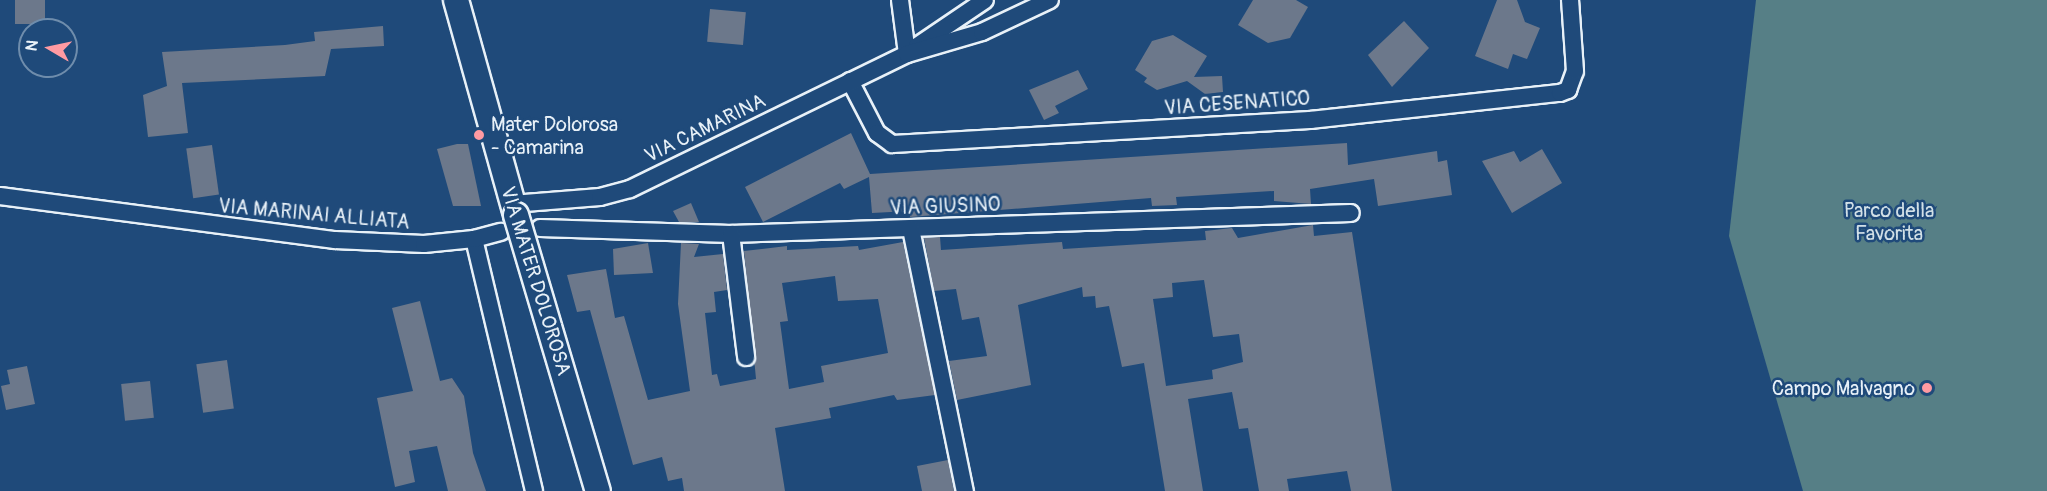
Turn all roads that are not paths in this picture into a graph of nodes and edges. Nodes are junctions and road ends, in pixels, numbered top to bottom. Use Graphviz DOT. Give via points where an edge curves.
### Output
graph roads {
  1 [pos="456,0"];
  2 [pos="900,0"];
  3 [pos="985,0"];
  4 [pos="1050,0"];
  5 [pos="1570,0"];
  6 [pos="907,54"];
  7 [pos="850,81"];
  8 [pos="0,196"];
  9 [pos="1351,213"];
  10 [pos="510,217"];
  11 [pos="540,228"];
  12 [pos="911,229"];
  13 [pos="731,234"];
  14 [pos="474,239"];
  15 [pos="746,357"];
  16 [pos="534,491"];
  17 [pos="598,491"];
  18 [pos="965,491"];
  1 -- 10 [label="street, VIA MATER DOLOROSA"];
  2 -- 6 [label="street"];
  3 -- 6 [label="street, VIA CAMARINA"];
  4 -- 6 [label="street, VIA CAMARINA" via="981,32"];
  5 -- 7 [label="street, VIA CESENATICO" via="1575,71 1568,90 1560,93 1310,120 892,144 877,132"];
  6 -- 7 [label="street, VIA CAMARINA"];
  7 -- 10 [label="street, VIA CAMARINA" via="630,189"];
  8 -- 14 [label="street, VIA MARINAI ALLIATA" via="335,240 424,244"];
  9 -- 12 [label="street, VIA GIUSINO"];
  10 -- 14 [label="street"];
  10 -- 17 [label="street, VIA MATER DOLOROSA, bridge"];
  11 -- 13 [label="street, VIA GIUSINO"];
  12 -- 13 [label="street, VIA GIUSINO"];
  12 -- 18 [label="street"];
  13 -- 15 [label="street"];
  14 -- 16 [label="street"];
}
